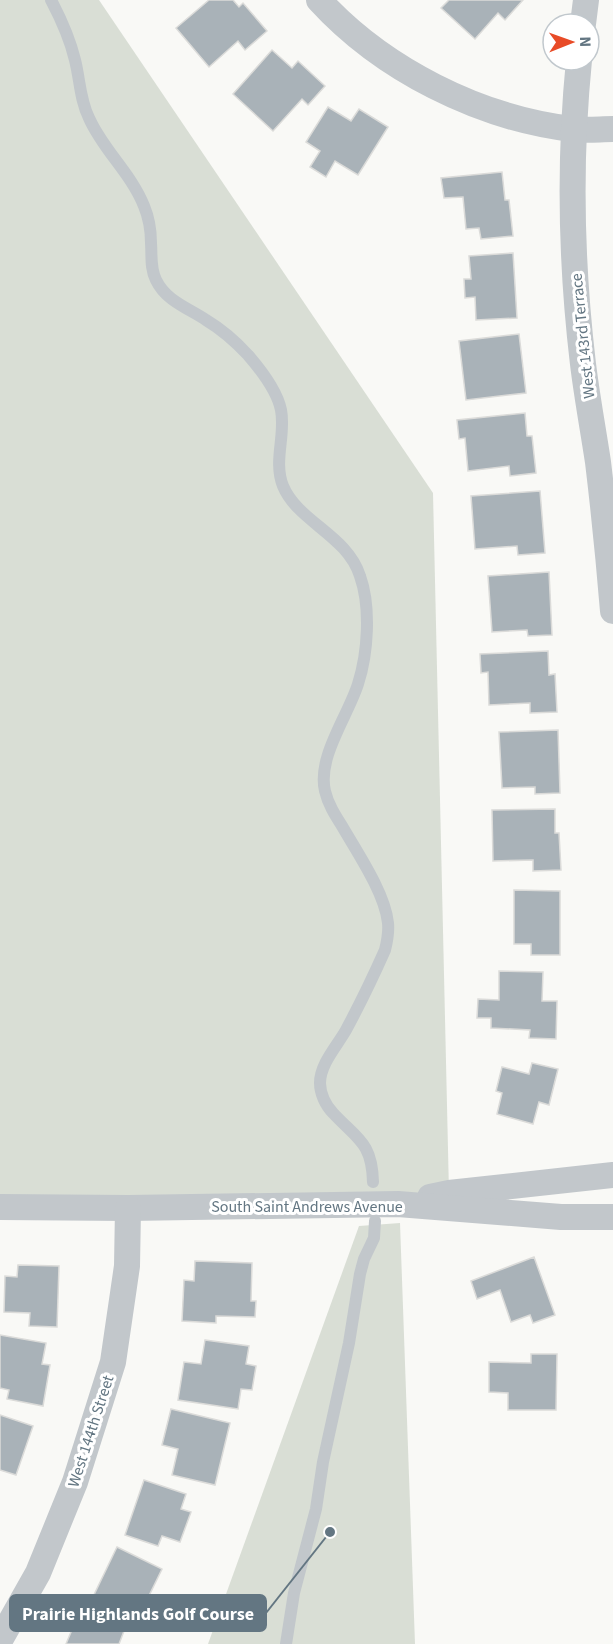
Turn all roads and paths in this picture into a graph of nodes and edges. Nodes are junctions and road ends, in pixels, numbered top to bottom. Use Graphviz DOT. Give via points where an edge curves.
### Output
graph roads {
  1 [pos="51,0"];
  2 [pos="319,0"];
  3 [pos="578,72"];
  4 [pos="574,129"];
  5 [pos="613,129"];
  6 [pos="613,611"];
  7 [pos="613,1175"];
  8 [pos="373,1182"];
  9 [pos="398,1204"];
  10 [pos="0,1206"];
  11 [pos="128,1208"];
  12 [pos="613,1217"];
  13 [pos="375,1221"];
  14 [pos="0,1640"];
  15 [pos="286,1644"];
  1 -- 8 [label="lane" via="76,61 87,116 143,204 155,279 167,296 208,321 263,373 281,411 279,459 283,486 299,508 351,557 360,576 367,623 359,682 326,762 324,781 331,807 371,876 385,911 388,937 362,998 327,1059 320,1083 328,1108 367,1148"];
  2 -- 4 [label="street" via="378,52 442,90 506,115"];
  3 -- 4 [label="street, West 143rd Terrace"];
  4 -- 5 [label="street"];
  4 -- 6 [label="street, West 143rd Terrace" via="574,251 583,364"];
  7 -- 9 [label="street" via="449,1193"];
  9 -- 11 [label="street, South Saint Andrews Avenue"];
  9 -- 12 [label="street, South Saint Andrews Avenue"];
  10 -- 11 [label="street, South Saint Andrews Avenue"];
  11 -- 14 [label="street, West 144th Street" via="127,1266 113,1362 75,1482 38,1573"];
  13 -- 15 [label="lane" via="374,1238 360,1274 350,1343"];
}
